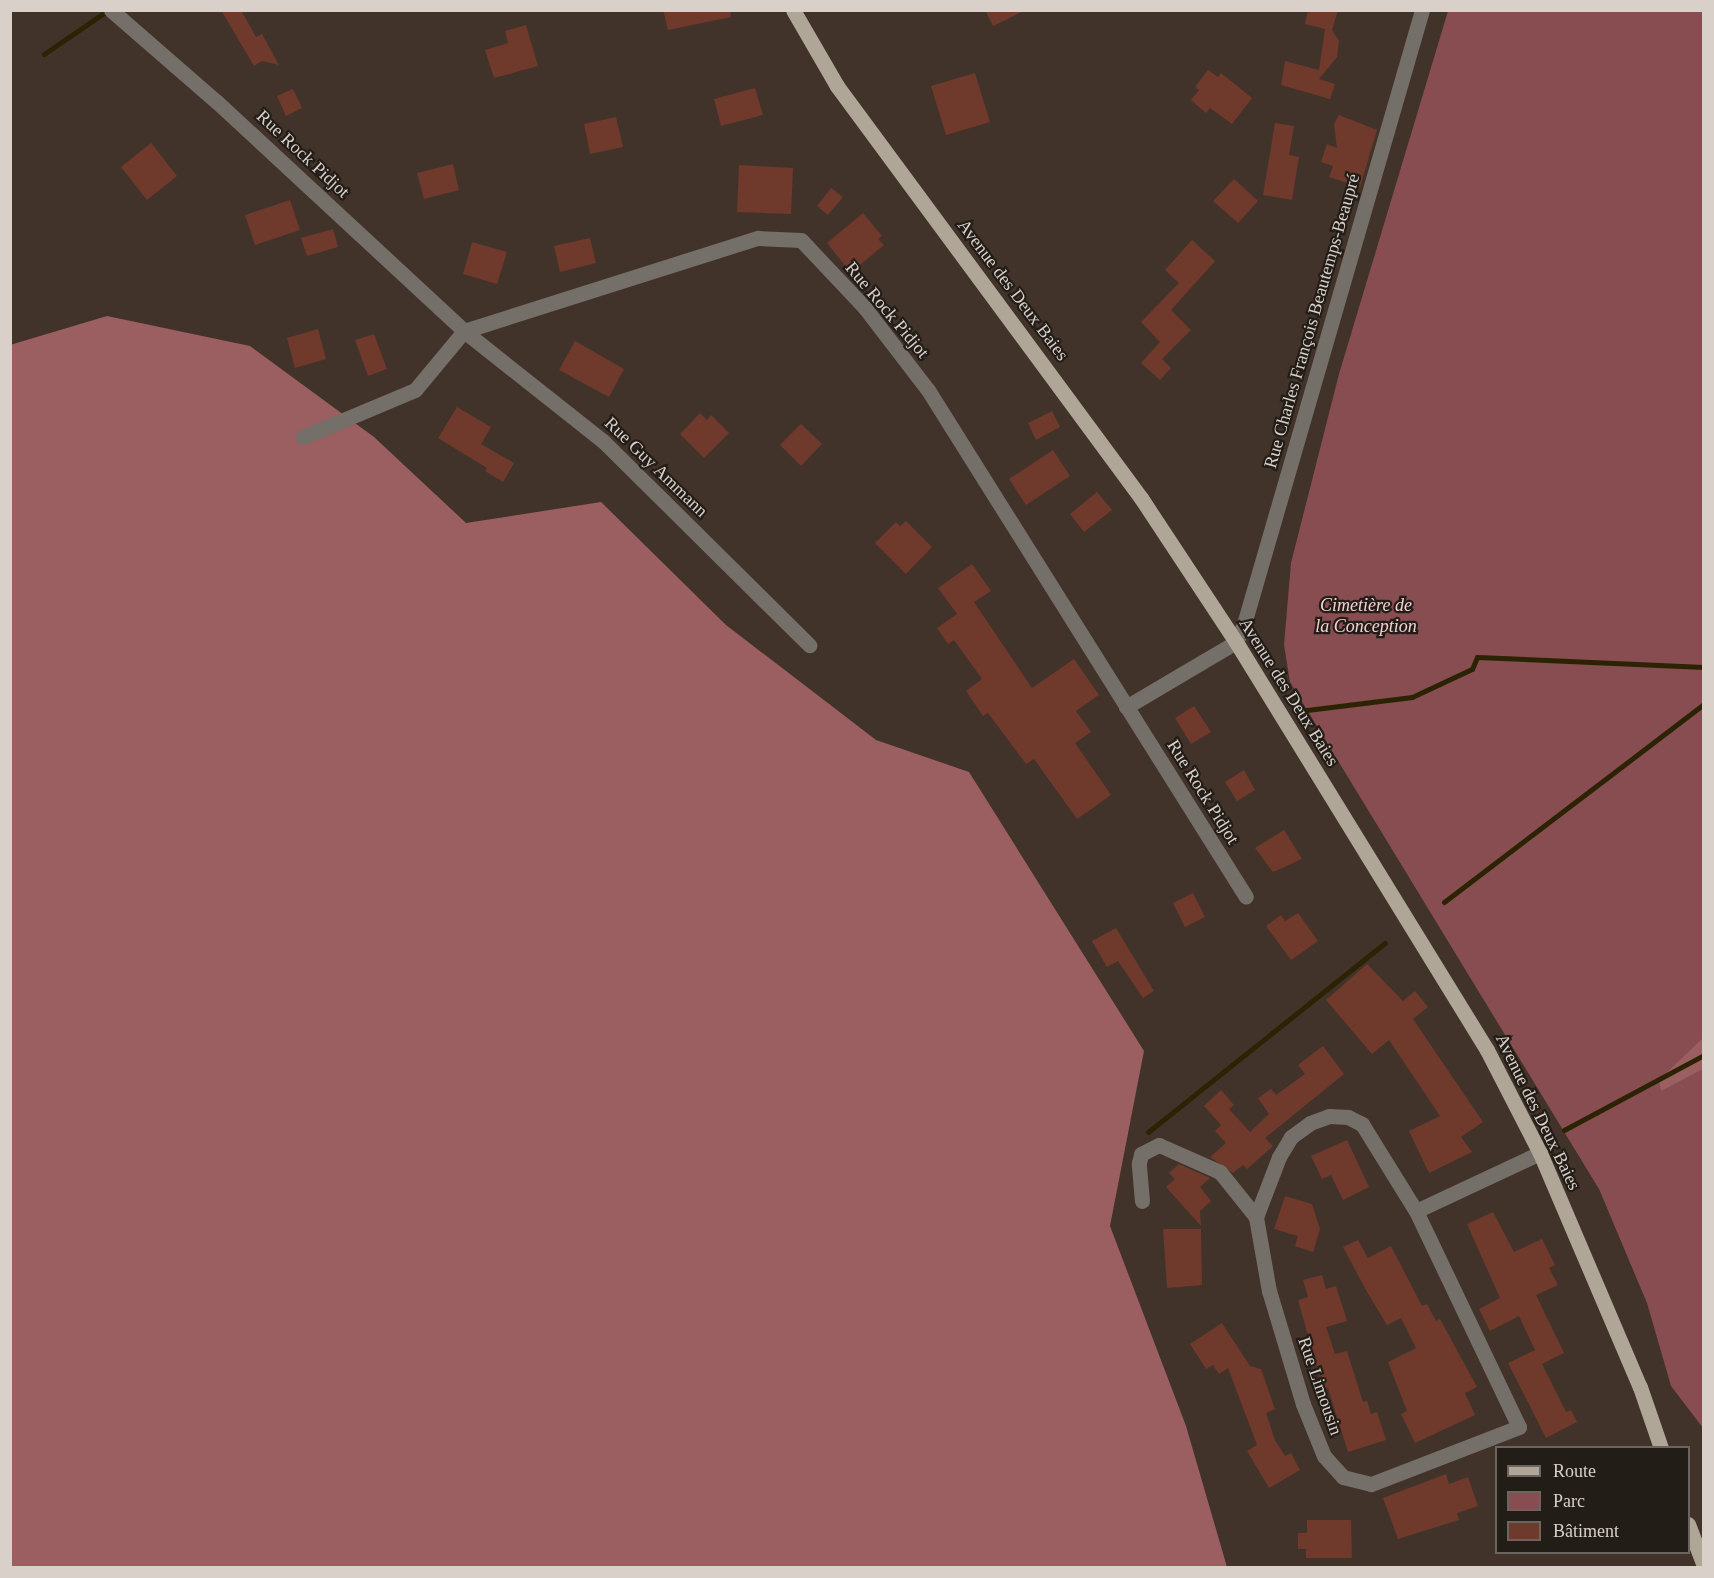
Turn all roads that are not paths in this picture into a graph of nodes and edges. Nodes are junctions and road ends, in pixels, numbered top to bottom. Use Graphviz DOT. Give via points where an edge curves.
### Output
graph roads {
  1 [pos="111,10"];
  2 [pos="793,10"];
  3 [pos="1422,10"];
  4 [pos="464,331"];
  5 [pos="303,437"];
  6 [pos="1236,642"];
  7 [pos="809,645"];
  8 [pos="1126,707"];
  9 [pos="1246,897"];
  10 [pos="1539,1154"];
  11 [pos="1142,1201"];
  12 [pos="1416,1211"];
  13 [pos="1256,1217"];
  14 [pos="1660,1446"];
  15 [pos="1690,1516"];
  16 [pos="1690,1527"];
  17 [pos="1704,1546"];
  18 [pos="1704,1566"];
  1 -- 4 [label="street, Rue Rock Pidjot" via="217,102"];
  2 -- 6 [label="main road, Avenue des Deux Baies" via="837,86 1043,362"];
  3 -- 6 [label="street, Rue Charles François Beautemps-Beaupré"];
  4 -- 5 [label="street" via="415,390"];
  4 -- 7 [label="street, Rue Guy Ammann" via="604,442"];
  4 -- 8 [label="street, Rue Rock Pidjot" via="758,238 801,240 865,308 928,390"];
  6 -- 8 [label="street"];
  6 -- 10 [label="main road, Avenue des Deux Baies" via="1487,1050"];
  8 -- 9 [label="street, Rue Rock Pidjot"];
  10 -- 12 [label="street"];
  10 -- 14 [label="main road, Avenue des Deux Baies" via="1640,1386"];
  11 -- 13 [label="street" via="1139,1163 1142,1154 1159,1145 1220,1172"];
  12 -- 13 [label="street, Rue Limousin" via="1362,1124 1348,1117 1329,1116 1310,1123 1291,1137"];
  12 -- 13 [label="street, Rue Limousin" via="1519,1427 1371,1484 1343,1477 1324,1456 1303,1404 1269,1291"];
  15 -- 17 [label="main road"];
  16 -- 18 [label="main road"];
}
